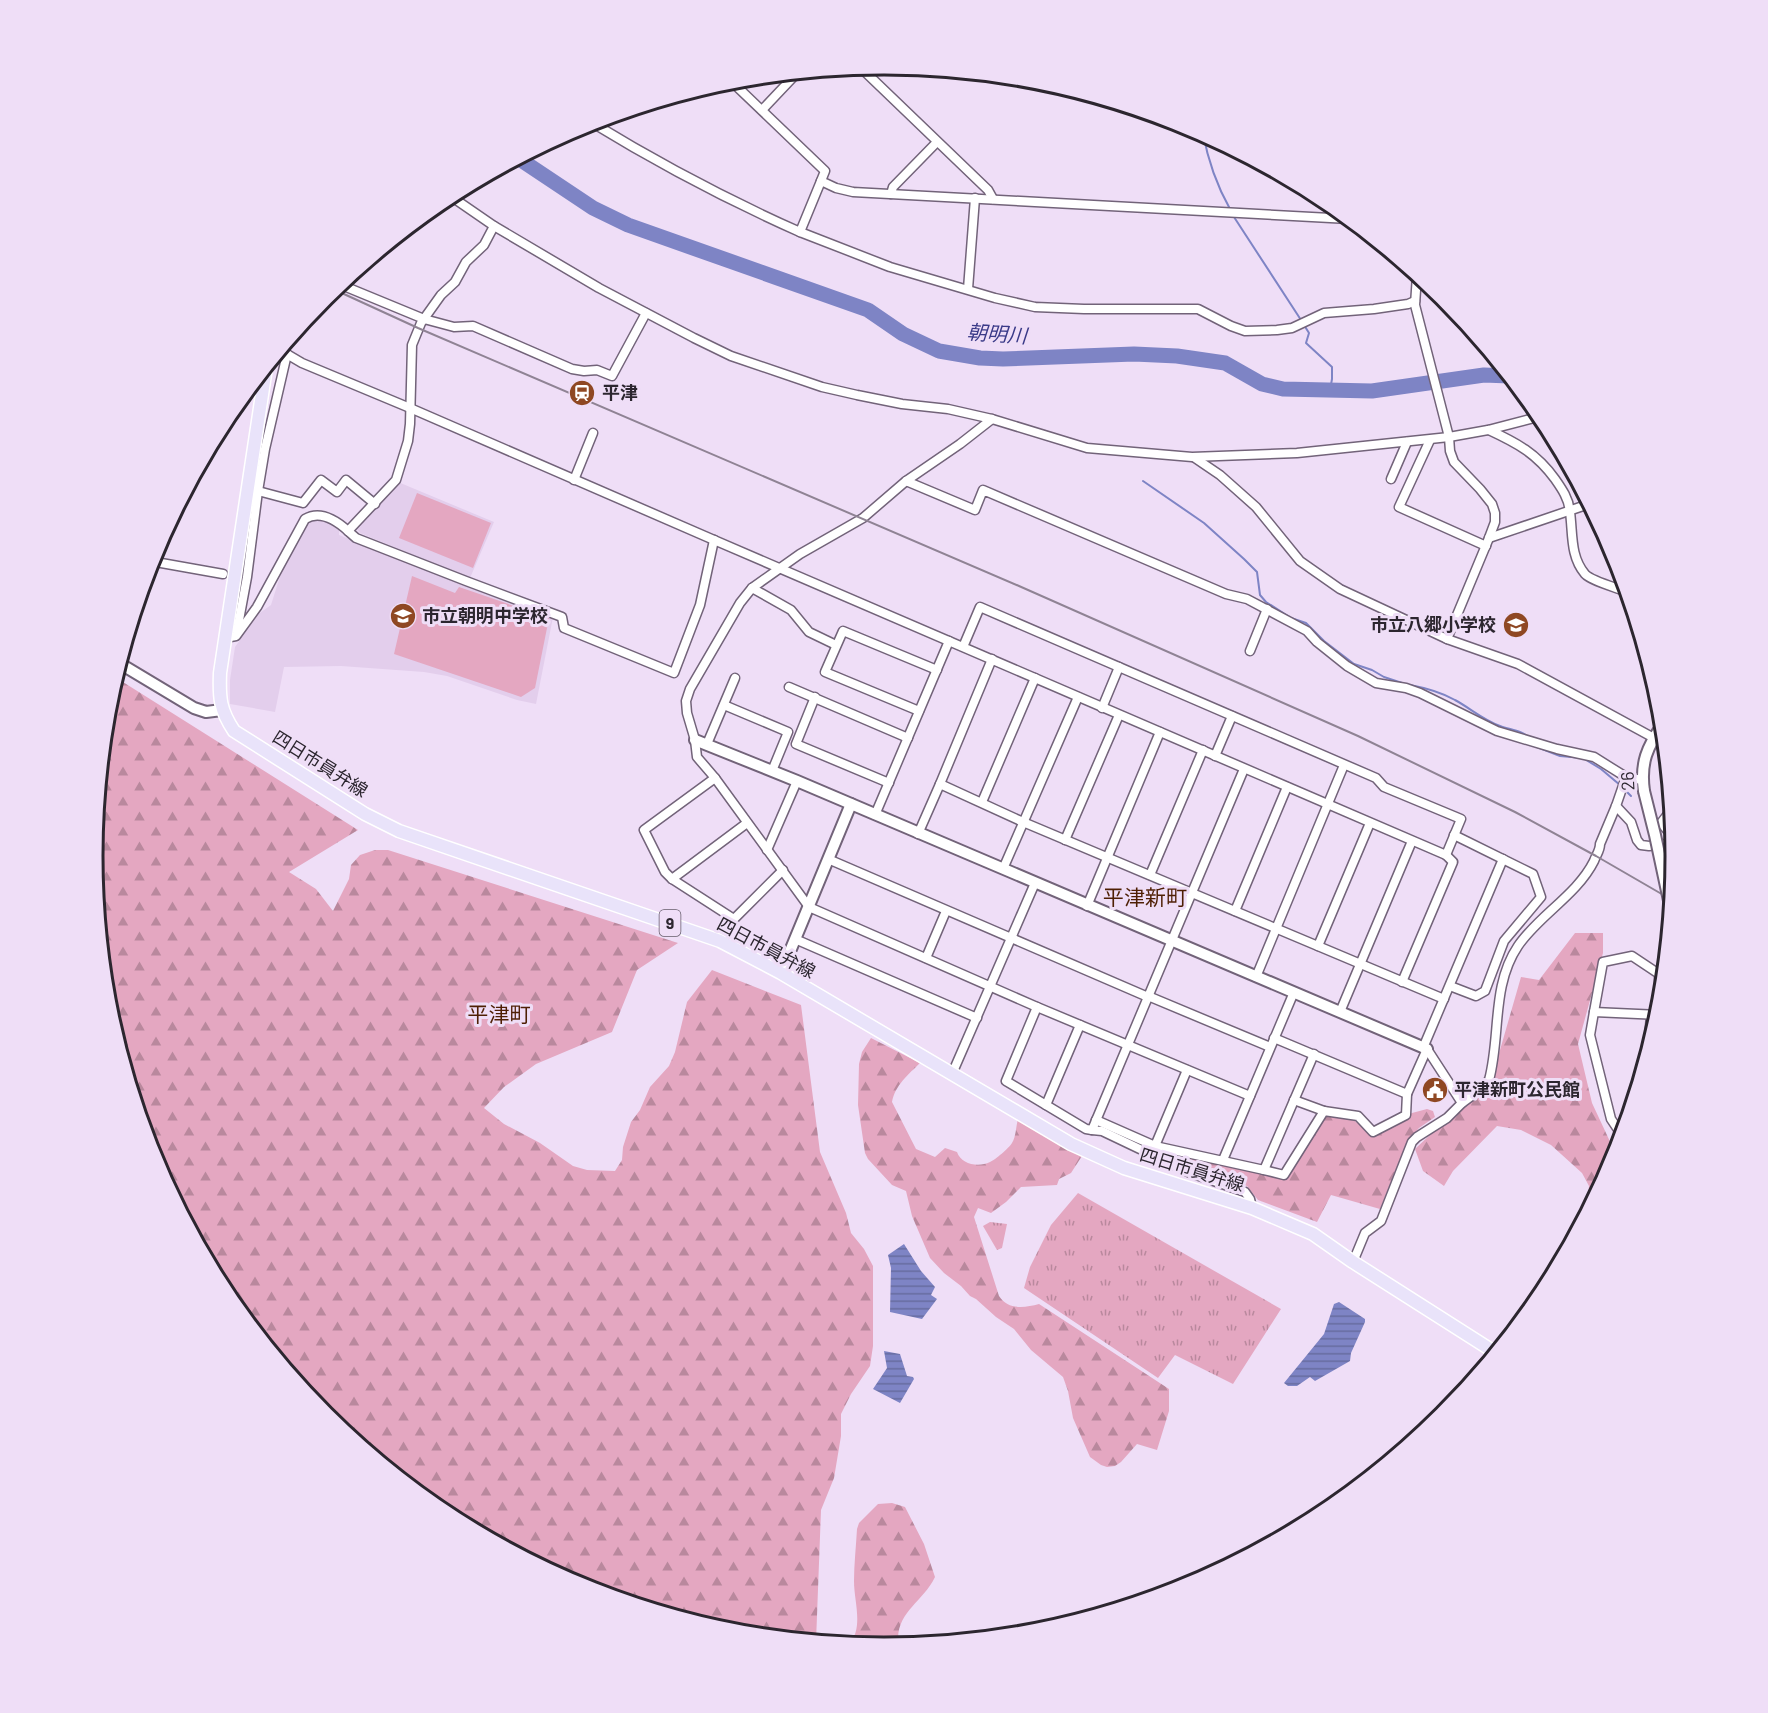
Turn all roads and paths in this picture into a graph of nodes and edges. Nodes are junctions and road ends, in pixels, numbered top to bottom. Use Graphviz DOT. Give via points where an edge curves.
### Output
graph roads {
  1 [pos="869,76"];
  2 [pos="790,81"];
  3 [pos="739,89"];
  4 [pos="762,110"];
  5 [pos="601,128"];
  6 [pos="937,142"];
  7 [pos="821,181"];
  8 [pos="891,194"];
  9 [pos="975,198"];
  10 [pos="993,199"];
  11 [pos="459,202"];
  12 [pos="1334,218"];
  13 [pos="494,226"];
  14 [pos="800,232"];
  15 [pos="1417,285"];
  16 [pos="348,288"];
  17 [pos="968,289"];
  18 [pos="1415,303"];
  19 [pos="646,313"];
  20 [pos="424,319"];
  21 [pos="264,381"];
  22 [pos="410,408"];
  23 [pos="992,419"];
  24 [pos="1532,419"];
  25 [pos="1488,430"];
  26 [pos="593,434"];
  27 [pos="1449,437"];
  28 [pos="1430,440"];
  29 [pos="1407,442"];
  30 [pos="1192,457"];
  31 [pos="1391,478"];
  32 [pos="574,480"];
  33 [pos="906,481"];
  34 [pos="258,491"];
  35 [pos="375,504"];
  36 [pos="1582,506"];
  37 [pos="1570,510"];
  38 [pos="348,531"];
  39 [pos="714,540"];
  40 [pos="1488,542"];
  41 [pos="160,563"];
  42 [pos="782,568"];
  43 [pos="223,574"];
  44 [pos="752,588"];
  45 [pos="1618,588"];
  46 [pos="1268,609"];
  47 [pos="231,637"];
  48 [pos="1447,639"];
  49 [pos="949,641"];
  50 [pos="836,645"];
  51 [pos="963,647"];
  52 [pos="1250,651"];
  53 [pos="992,659"];
  54 [pos="126,667"];
  55 [pos="1119,667"];
  56 [pos="937,670"];
  57 [pos="735,678"];
  58 [pos="1035,678"];
  59 [pos="789,687"];
  60 [pos="815,697"];
  61 [pos="1078,697"];
  62 [pos="724,705"];
  63 [pos="1102,708"];
  64 [pos="222,710"];
  65 [pos="919,711"];
  66 [pos="1119,715"];
  67 [pos="1232,716"];
  68 [pos="1160,732"];
  69 [pos="1655,735"];
  70 [pos="908,738"];
  71 [pos="1653,738"];
  72 [pos="694,740"];
  73 [pos="1656,740"];
  74 [pos="707,744"];
  75 [pos="1203,750"];
  76 [pos="1215,756"];
  77 [pos="1344,765"];
  78 [pos="1244,769"];
  79 [pos="772,771"];
  80 [pos="715,778"];
  81 [pos="1625,780"];
  82 [pos="1642,780"];
  83 [pos="797,781"];
  84 [pos="889,783"];
  85 [pos="940,784"];
  86 [pos="1287,787"];
  87 [pos="982,802"];
  88 [pos="851,804"];
  89 [pos="1328,805"];
  90 [pos="1616,806"];
  91 [pos="875,815"];
  92 [pos="1023,822"];
  93 [pos="747,823"];
  94 [pos="1370,823"];
  95 [pos="918,834"];
  96 [pos="1454,835"];
  97 [pos="1065,840"];
  98 [pos="1412,841"];
  99 [pos="1666,844"];
  100 [pos="767,850"];
  101 [pos="1446,855"];
  102 [pos="1107,857"];
  103 [pos="828,859"];
  104 [pos="1503,859"];
  105 [pos="1003,869"];
  106 [pos="783,870"];
  107 [pos="1150,875"];
  108 [pos="672,879"];
  109 [pos="1665,882"];
  110 [pos="1035,883"];
  111 [pos="1192,893"];
  112 [pos="1087,906"];
  113 [pos="808,907"];
  114 [pos="946,911"];
  115 [pos="1234,911"];
  116 [pos="1276,929"];
  117 [pos="795,939"];
  118 [pos="1011,939"];
  119 [pos="1172,941"];
  120 [pos="1318,946"];
  121 [pos="926,958"];
  122 [pos="1361,964"];
  123 [pos="1657,972"];
  124 [pos="781,973"];
  125 [pos="1256,977"];
  126 [pos="1402,982"];
  127 [pos="991,986"];
  128 [pos="1450,986"];
  129 [pos="1294,992"];
  130 [pos="1148,997"];
  131 [pos="1444,999"];
  132 [pos="1037,1007"];
  133 [pos="1340,1012"];
  134 [pos="1594,1012"];
  135 [pos="1649,1014"];
  136 [pos="977,1018"];
  137 [pos="1080,1025"];
  138 [pos="1274,1038"];
  139 [pos="1128,1045"];
  140 [pos="1270,1047"];
  141 [pos="1425,1049"];
  142 [pos="1314,1054"];
  143 [pos="1187,1070"];
  144 [pos="952,1074"];
  145 [pos="1407,1094"];
  146 [pos="1250,1096"];
  147 [pos="1294,1100"];
  148 [pos="1462,1103"];
  149 [pos="1046,1105"];
  150 [pos="1324,1111"];
  151 [pos="1096,1120"];
  152 [pos="1617,1128"];
  153 [pos="1092,1130"];
  154 [pos="1155,1146"];
  155 [pos="1223,1160"];
  156 [pos="1264,1170"];
  157 [pos="1252,1208"];
  158 [pos="1353,1262"];
  159 [pos="1490,1349"];
  1 -- 6 [label="street"];
  2 -- 4 [label="street"];
  3 -- 4 [label="street"];
  4 -- 7 [label="street" via="825,171"];
  5 -- 14 [label="street" via="744,207"];
  6 -- 8 [label="street" via="893,187"];
  6 -- 10 [label="street" via="988,189"];
  7 -- 8 [label="street" via="854,192"];
  7 -- 14 [label="street"];
  8 -- 9 [label="street"];
  9 -- 10 [label="street"];
  9 -- 17 [label="street"];
  10 -- 12 [label="street"];
  11 -- 13 [label="street"];
  13 -- 19 [label="street"];
  13 -- 20 [label="street" via="484,245 466,262 455,282"];
  14 -- 17 [label="street" via="890,267"];
  15 -- 18 [label="street"];
  16 -- 20 [label="street"];
  17 -- 18 [label="street" via="1035,307 1198,309 1245,331 1292,328 1324,313"];
  18 -- 27 [label="street"];
  19 -- 20 [label="street" via="612,376 597,370 572,369 473,326 454,327"];
  19 -- 23 [label="street" via="731,356 822,387"];
  20 -- 22 [label="street" via="412,345"];
  21 -- 47 [label="main road"];
  22 -- 32 [label="street"];
  22 -- 34 [label="street" via="286,354"];
  22 -- 35 [label="street" via="408,441 396,480"];
  23 -- 30 [label="street" via="1087,448"];
  23 -- 33 [label="street"];
  24 -- 25 [label="street"];
  25 -- 27 [label="street"];
  25 -- 37 [label="street" via="1531,452 1567,497"];
  26 -- 32 [label="street"];
  27 -- 28 [label="street"];
  27 -- 40 [label="street" via="1454,462 1480,489 1495,513"];
  28 -- 29 [label="street"];
  28 -- 40 [label="street" via="1399,507"];
  29 -- 30 [label="street" via="1297,453"];
  29 -- 31 [label="street"];
  30 -- 48 [label="street" via="1249,500 1300,561 1317,574 1340,589"];
  32 -- 39 [label="street"];
  33 -- 42 [label="street" via="864,518"];
  33 -- 46 [label="street" via="975,510 983,490"];
  34 -- 35 [label="street" via="303,503 321,480 337,492 346,480"];
  34 -- 47 [label="street" via="247,577"];
  35 -- 38 [label="street"];
  36 -- 37 [label="street"];
  37 -- 40 [label="street"];
  37 -- 45 [label="street" via="1574,553 1586,576"];
  38 -- 39 [label="street" via="356,538 562,617 564,628 674,673 700,605"];
  38 -- 47 [label="street" via="323,516 305,519 257,607"];
  39 -- 42 [label="street"];
  40 -- 48 [label="street"];
  41 -- 43 [label="street"];
  42 -- 44 [label="street"];
  42 -- 49 [label="street"];
  44 -- 50 [label="street" via="791,610 809,633"];
  44 -- 72 [label="street" via="688,695 687,713"];
  46 -- 52 [label="street"];
  46 -- 81 [label="street" via="1307,631 1347,666 1376,683 1420,693 1497,731 1594,757"];
  47 -- 64 [label="main road" via="220,673"];
  48 -- 71 [label="street" via="1518,664"];
  49 -- 51 [label="street"];
  49 -- 56 [label="street"];
  50 -- 56 [label="street" via="843,631"];
  50 -- 65 [label="street" via="825,672"];
  51 -- 53 [label="street"];
  51 -- 55 [label="street" via="980,607"];
  53 -- 58 [label="street"];
  53 -- 85 [label="street"];
  54 -- 64 [label="street" via="194,708 206,712"];
  55 -- 63 [label="street"];
  55 -- 67 [label="street"];
  56 -- 65 [label="street"];
  57 -- 62 [label="street"];
  58 -- 61 [label="street"];
  58 -- 87 [label="street"];
  59 -- 60 [label="street"];
  60 -- 70 [label="street"];
  60 -- 84 [label="street" via="796,744"];
  61 -- 63 [label="street"];
  61 -- 92 [label="street"];
  62 -- 74 [label="street"];
  62 -- 79 [label="street" via="788,732"];
  63 -- 66 [label="street"];
  64 -- 124 [label="main road, 四日市員弁線 / 9" via="234,731 365,814 399,831 720,941"];
  65 -- 70 [label="street"];
  66 -- 68 [label="street"];
  66 -- 97 [label="street"];
  67 -- 76 [label="street"];
  67 -- 77 [label="street"];
  68 -- 75 [label="street"];
  68 -- 102 [label="street"];
  69 -- 71 [label="street, 26"];
  70 -- 84 [label="street"];
  71 -- 73 [label="street"];
  71 -- 82 [label="street, 26" via="1645,756"];
  72 -- 74 [label="street"];
  72 -- 80 [label="street" via="697,757"];
  74 -- 79 [label="street"];
  75 -- 76 [label="street"];
  75 -- 107 [label="street"];
  76 -- 78 [label="street"];
  77 -- 89 [label="street"];
  77 -- 96 [label="street" via="1376,778 1384,787 1461,819"];
  78 -- 86 [label="street"];
  78 -- 111 [label="street"];
  79 -- 83 [label="street"];
  80 -- 93 [label="street"];
  80 -- 108 [label="street" via="644,830"];
  81 -- 82 [label="street"];
  81 -- 90 [label="street"];
  82 -- 109 [label="street, 26, bridge"];
  83 -- 88 [label="street"];
  83 -- 100 [label="street"];
  84 -- 91 [label="street"];
  85 -- 87 [label="street"];
  85 -- 95 [label="street"];
  86 -- 89 [label="street"];
  86 -- 115 [label="street"];
  87 -- 92 [label="street"];
  88 -- 91 [label="street"];
  88 -- 103 [label="street"];
  89 -- 94 [label="street"];
  89 -- 116 [label="street"];
  90 -- 99 [label="street" via="1631,822 1641,845"];
  90 -- 148 [label="street" via="1590,871 1513,954 1500,991 1489,1080"];
  91 -- 95 [label="street"];
  92 -- 97 [label="street"];
  92 -- 105 [label="street"];
  93 -- 100 [label="street"];
  93 -- 108 [label="street"];
  94 -- 98 [label="street"];
  94 -- 120 [label="street"];
  95 -- 105 [label="street"];
  96 -- 101 [label="street"];
  96 -- 104 [label="street"];
  97 -- 102 [label="street"];
  98 -- 101 [label="street"];
  98 -- 122 [label="street"];
  100 -- 106 [label="street"];
  101 -- 126 [label="street" via="1453,861"];
  102 -- 107 [label="street"];
  102 -- 112 [label="street"];
  103 -- 113 [label="street"];
  103 -- 114 [label="street"];
  104 -- 128 [label="street"];
  104 -- 128 [label="street" via="1533,874 1541,897 1504,941 1485,991 1476,996"];
  105 -- 110 [label="street"];
  106 -- 108 [label="street" via="734,920"];
  106 -- 113 [label="street"];
  107 -- 111 [label="street"];
  110 -- 112 [label="street"];
  110 -- 118 [label="street"];
  111 -- 115 [label="street"];
  111 -- 119 [label="street"];
  112 -- 119 [label="street"];
  113 -- 117 [label="street"];
  113 -- 121 [label="street"];
  114 -- 118 [label="street"];
  114 -- 121 [label="street"];
  115 -- 116 [label="street"];
  116 -- 120 [label="street"];
  116 -- 125 [label="street"];
  117 -- 124 [label="street"];
  117 -- 136 [label="street"];
  118 -- 127 [label="street"];
  118 -- 130 [label="street"];
  119 -- 125 [label="street"];
  119 -- 130 [label="street"];
  120 -- 122 [label="street"];
  121 -- 127 [label="street"];
  122 -- 126 [label="street"];
  122 -- 133 [label="street"];
  123 -- 134 [label="street" via="1632,956 1603,962"];
  124 -- 144 [label="main road, 四日市員弁線 / 9"];
  125 -- 129 [label="street"];
  126 -- 131 [label="street"];
  127 -- 132 [label="street"];
  127 -- 136 [label="street"];
  128 -- 131 [label="street"];
  129 -- 133 [label="street"];
  129 -- 138 [label="street"];
  130 -- 139 [label="street"];
  130 -- 140 [label="street"];
  131 -- 141 [label="street"];
  132 -- 137 [label="street"];
  132 -- 149 [label="street" via="1006,1081"];
  133 -- 141 [label="street"];
  134 -- 135 [label="street"];
  134 -- 152 [label="street" via="1590,1035 1611,1119"];
  136 -- 144 [label="street"];
  137 -- 139 [label="street"];
  137 -- 149 [label="street"];
  138 -- 140 [label="street"];
  138 -- 142 [label="street"];
  139 -- 143 [label="street"];
  139 -- 151 [label="street"];
  140 -- 146 [label="street"];
  141 -- 145 [label="street"];
  141 -- 148 [label="street"];
  142 -- 145 [label="street"];
  142 -- 147 [label="street"];
  143 -- 146 [label="street"];
  143 -- 154 [label="street"];
  144 -- 157 [label="main road, 四日市員弁線 / 9" via="1071,1144 1124,1168"];
  145 -- 150 [label="street" via="1406,1115 1373,1132 1358,1116"];
  146 -- 155 [label="street"];
  147 -- 150 [label="street"];
  147 -- 156 [label="street"];
  148 -- 158 [label="street" via="1412,1142 1381,1221 1365,1233"];
  149 -- 153 [label="street"];
  150 -- 156 [label="street" via="1284,1175"];
  151 -- 153 [label="street"];
  151 -- 154 [label="street"];
  153 -- 157 [label="street" via="1245,1192"];
  154 -- 155 [label="street"];
  155 -- 156 [label="street"];
  157 -- 158 [label="main road, 四日市員弁線 / 9" via="1313,1234"];
  158 -- 159 [label="main road, 四日市員弁線 / 9"];
}
